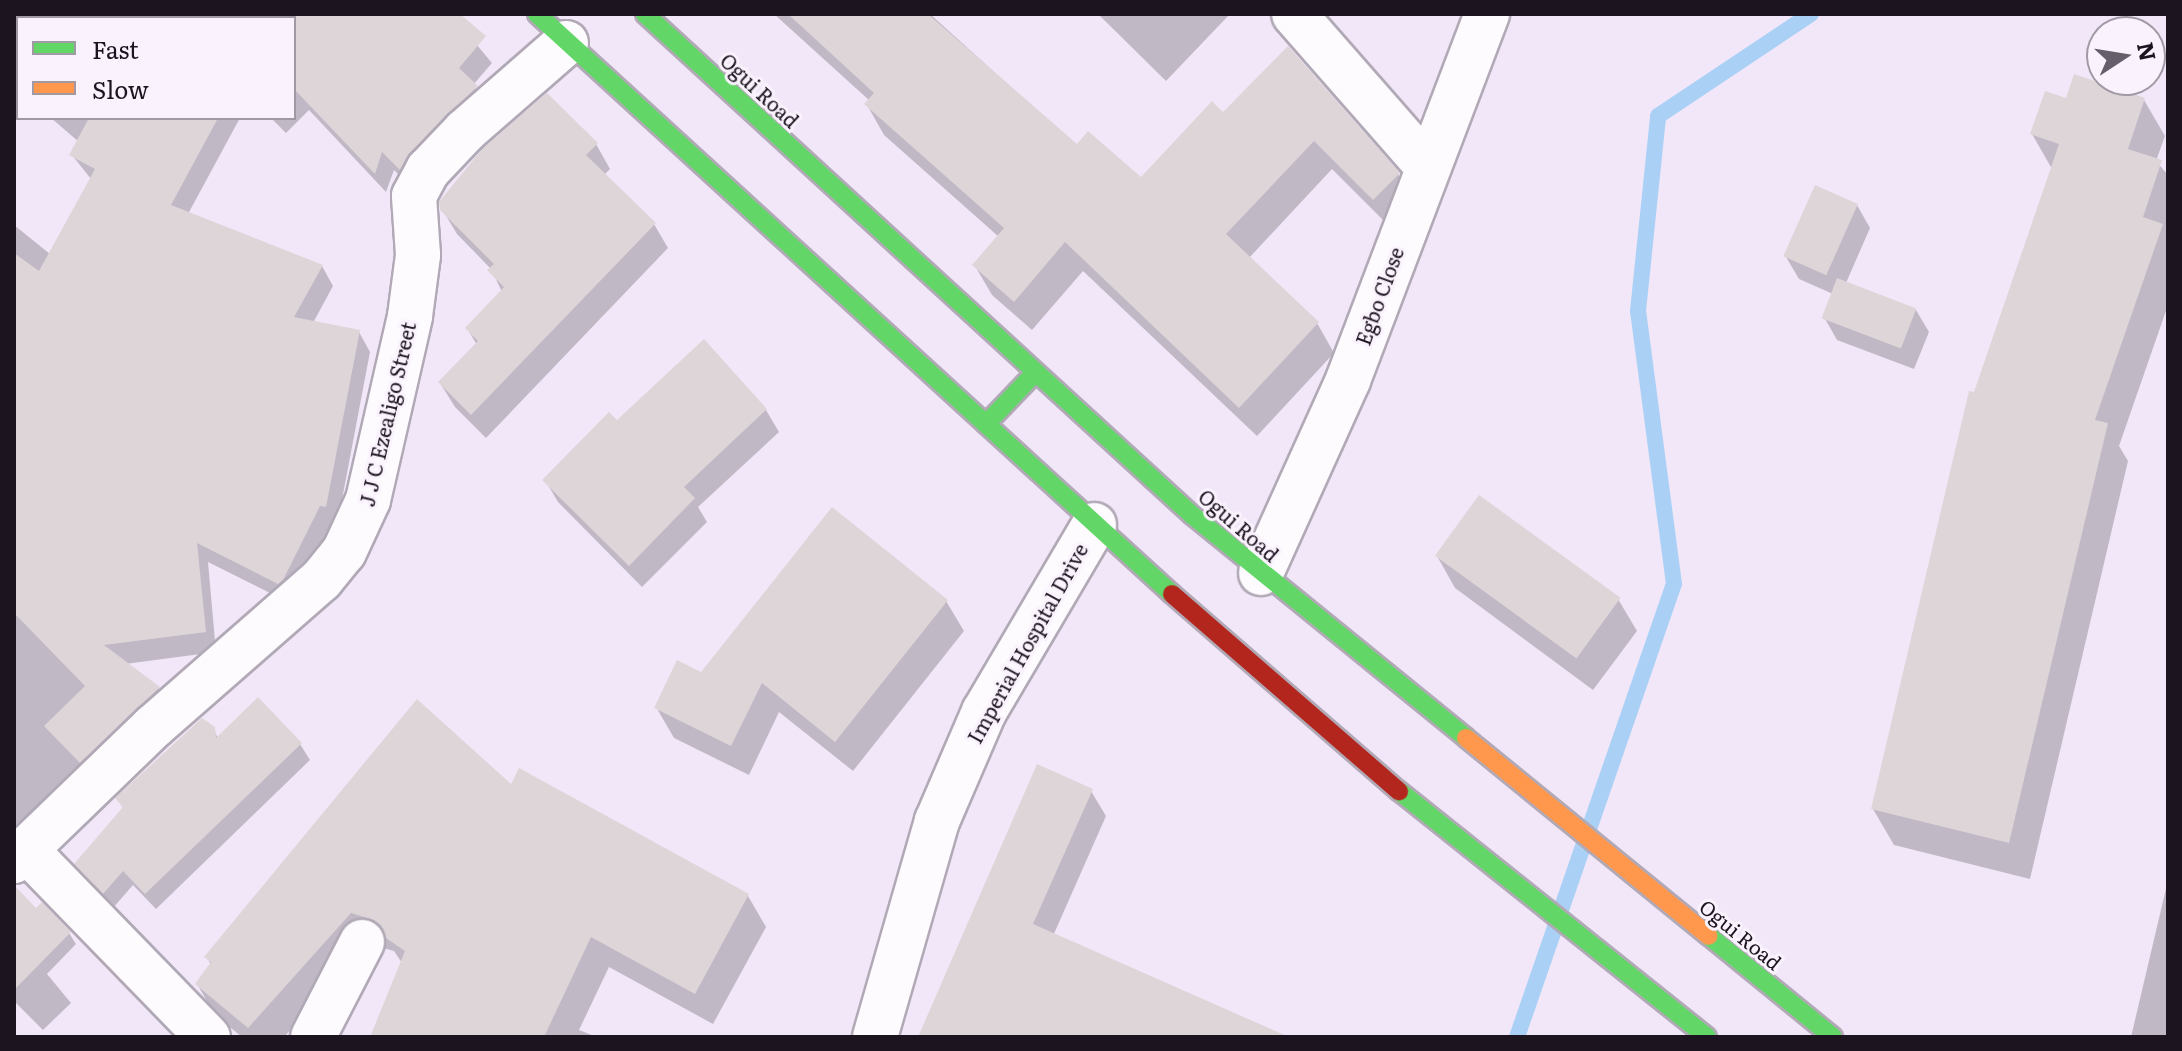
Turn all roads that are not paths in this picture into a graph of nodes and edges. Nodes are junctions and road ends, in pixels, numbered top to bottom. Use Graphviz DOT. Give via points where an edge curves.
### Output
graph roads {
  1 [pos="645,14"];
  2 [pos="1294,14"];
  3 [pos="1487,14"];
  4 [pos="551,28"];
  5 [pos="1427,166"];
  6 [pos="1034,374"];
  7 [pos="986,424"];
  8 [pos="1094,525"];
  9 [pos="1261,573"];
  10 [pos="21,857"];
  11 [pos="362,942"];
  12 [pos="208,1037"];
  13 [pos="313,1037"];
  14 [pos="875,1037"];
  15 [pos="1707,1037"];
  16 [pos="1833,1037"];
  1 -- 6 [label="main road, Ogui Road"];
  2 -- 5 [label="street"];
  3 -- 5 [label="street, Egbo Close"];
  4 -- 7 [label="main road"];
  4 -- 10 [label="street, J J C Ezealigo Street" via="428,170 414,196 418,255 410,316 368,500 344,552 321,580 154,726"];
  5 -- 9 [label="street, Egbo Close" via="1348,380"];
  6 -- 7 [label="main road"];
  6 -- 9 [label="main road, Ogui Road"];
  7 -- 8 [label="main road"];
  8 -- 14 [label="street, Imperial Hospital Drive" via="984,712 943,807"];
  8 -- 15 [label="main road" via="1373,770"];
  9 -- 16 [label="main road, Ogui Road"];
  10 -- 12 [label="street"];
  11 -- 13 [label="street"];
}
